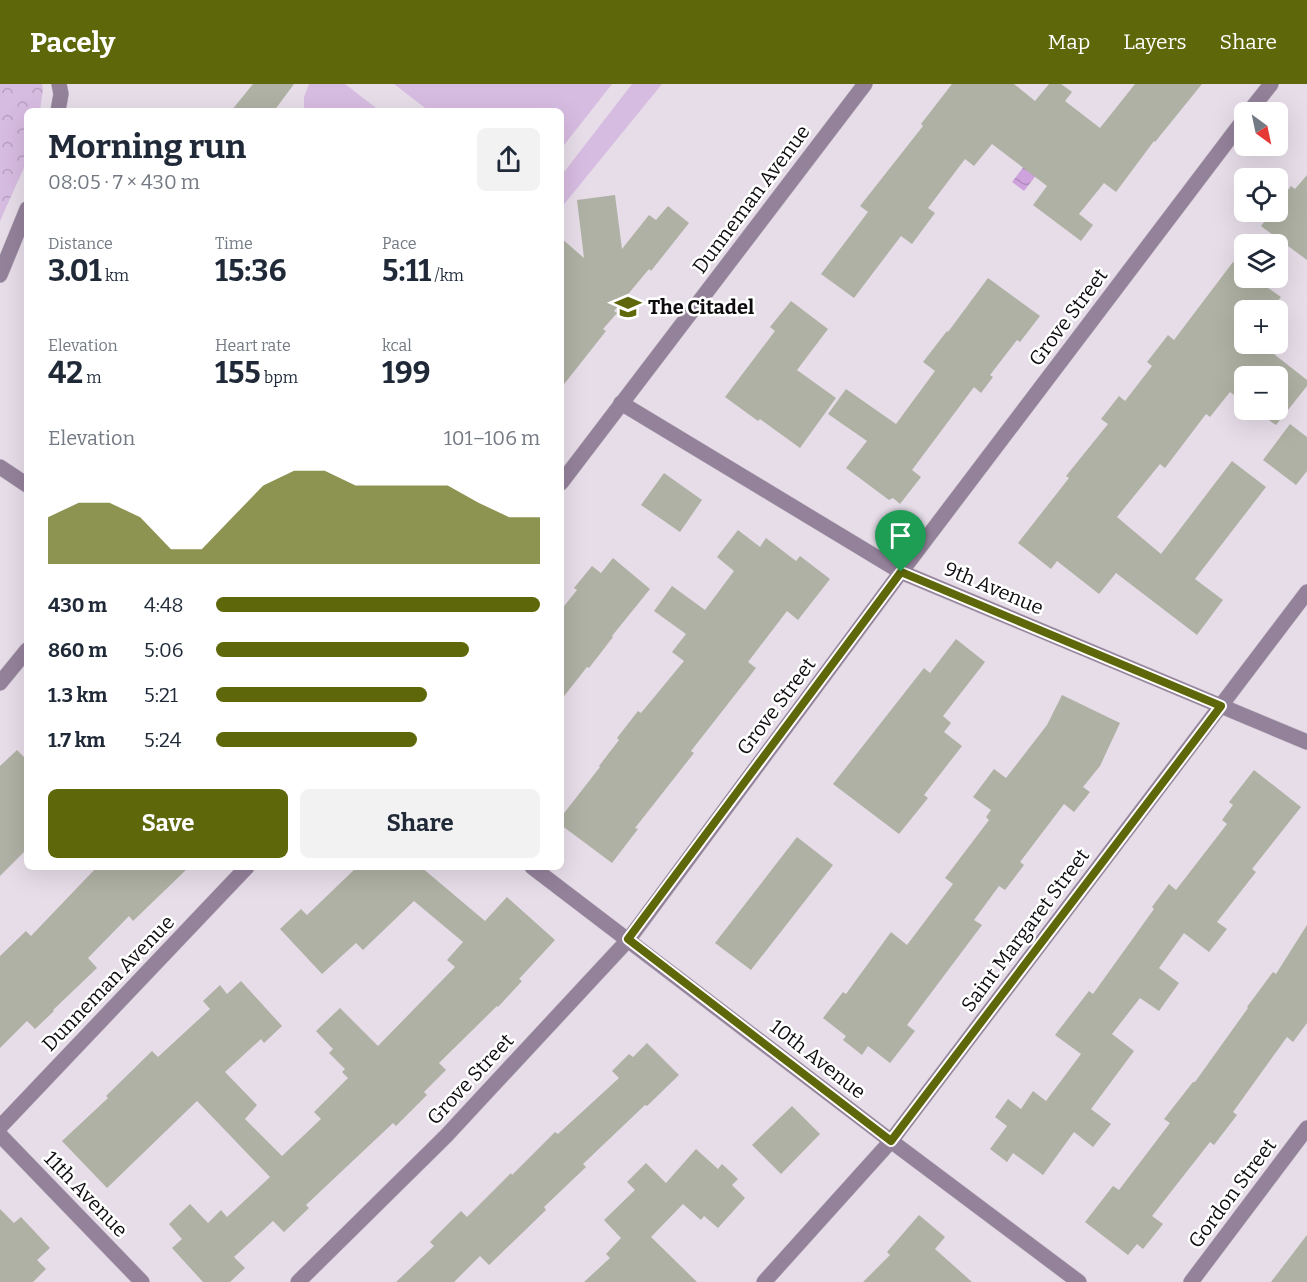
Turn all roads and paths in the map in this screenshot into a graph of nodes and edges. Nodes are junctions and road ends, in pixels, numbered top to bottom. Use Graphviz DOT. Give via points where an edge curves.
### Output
graph roads {
  1 [pos="59,84"];
  2 [pos="865,84"];
  3 [pos="1271,84"];
  4 [pos="1257,102"];
  5 [pos="59,108"];
  6 [pos="1234,133"];
  7 [pos="24,216"];
  8 [pos="0,275"];
  9 [pos="621,403"];
  10 [pos="0,467"];
  11 [pos="564,479"];
  12 [pos="24,483"];
  13 [pos="901,572"];
  14 [pos="1307,592"];
  15 [pos="24,654"];
  16 [pos="0,683"];
  17 [pos="1221,706"];
  18 [pos="1307,742"];
  19 [pos="244,870"];
  20 [pos="536,870"];
  21 [pos="628,939"];
  22 [pos="0,1127"];
  23 [pos="1307,1128"];
  24 [pos="0,1135"];
  25 [pos="891,1141"];
  26 [pos="142,1282"];
  27 [pos="298,1282"];
  28 [pos="764,1282"];
  29 [pos="1079,1282"];
  30 [pos="1191,1282"];
  1 -- 5 [label="street"];
  2 -- 9 [label="street, Dunneman Avenue"];
  3 -- 4 [label="street"];
  6 -- 13 [label="street, Grove Street"];
  7 -- 8 [label="street"];
  9 -- 11 [label="street, Dunneman Avenue"];
  9 -- 13 [label="street, 9th Avenue"];
  10 -- 12 [label="street"];
  13 -- 17 [label="street, 9th Avenue"];
  13 -- 21 [label="street, Grove Street"];
  14 -- 17 [label="street, Saint Margaret Street"];
  15 -- 16 [label="street"];
  17 -- 18 [label="street, 9th Avenue"];
  17 -- 25 [label="street, Saint Margaret Street"];
  19 -- 22 [label="street, Dunneman Avenue"];
  20 -- 21 [label="street, 10th Avenue"];
  21 -- 25 [label="street, 10th Avenue"];
  21 -- 27 [label="street, Grove Street" via="446,1136"];
  23 -- 30 [label="street, Gordon Street"];
  24 -- 26 [label="street, 11th Avenue"];
  25 -- 28 [label="street, Saint Margaret Street"];
  25 -- 29 [label="street, 10th Avenue"];
}
